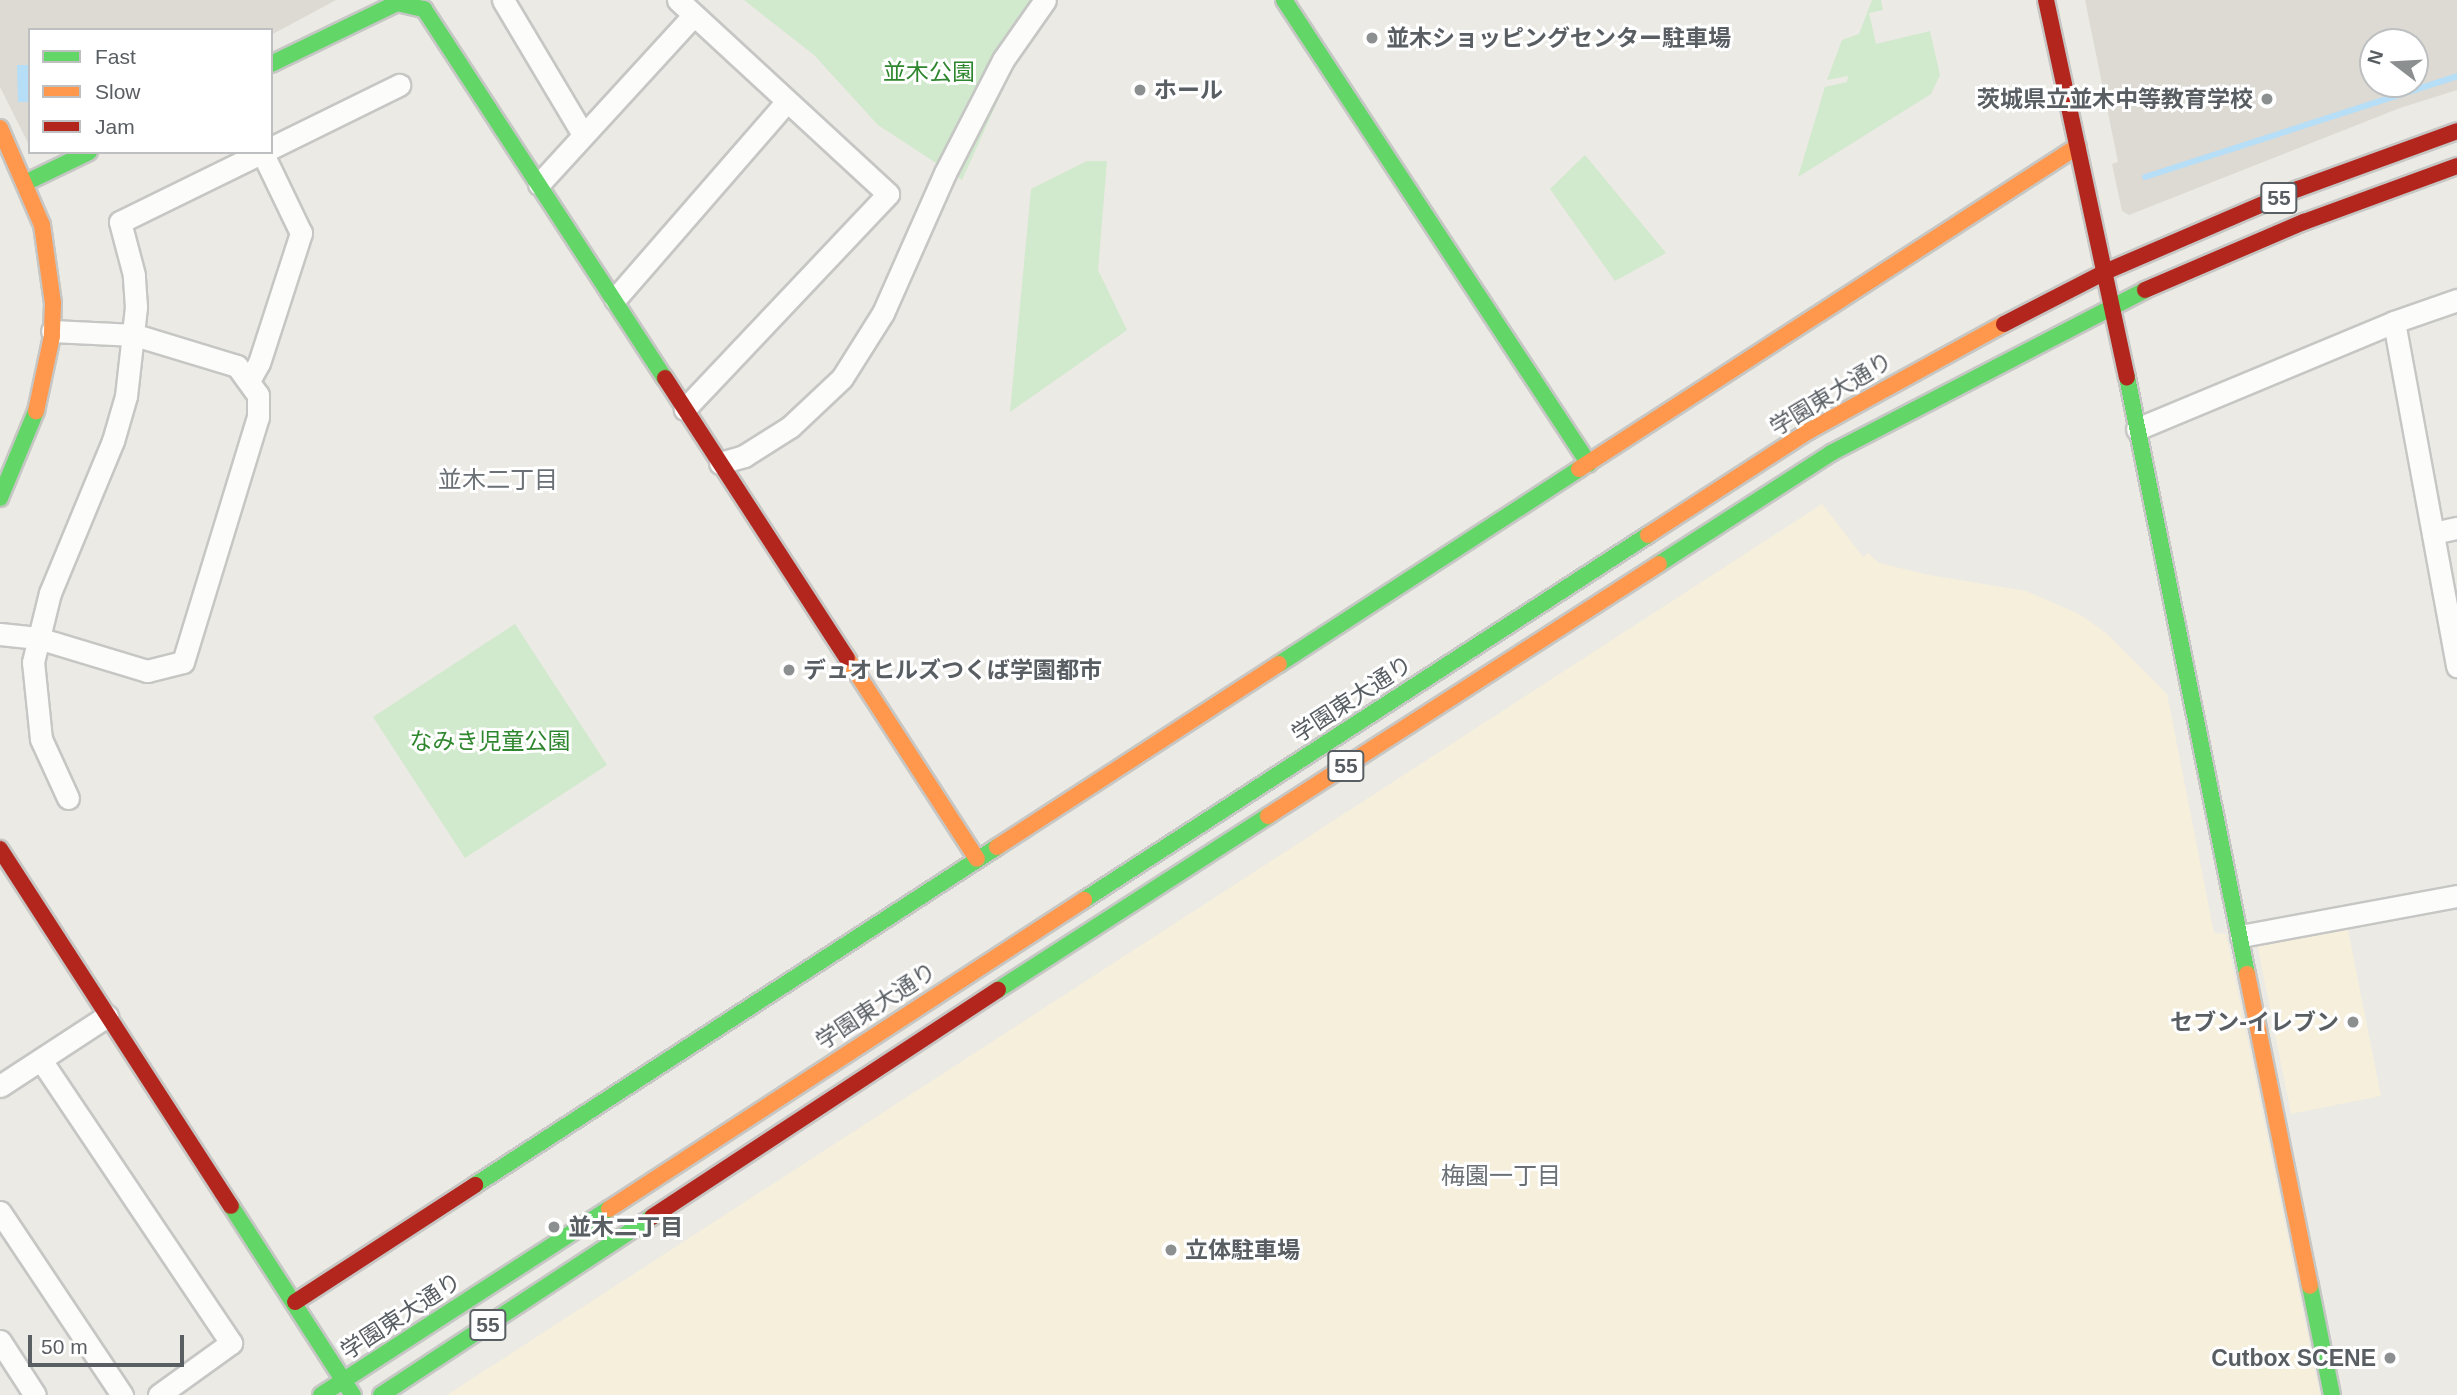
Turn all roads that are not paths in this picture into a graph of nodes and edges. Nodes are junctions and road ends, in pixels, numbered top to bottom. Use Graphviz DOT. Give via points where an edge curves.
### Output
graph roads {
  1 [pos="503,0"];
  2 [pos="678,0"];
  3 [pos="1045,0"];
  4 [pos="1284,0"];
  5 [pos="2046,0"];
  6 [pos="694,15"];
  7 [pos="273,63"];
  8 [pos="399,85"];
  9 [pos="787,101"];
  10 [pos="0,128"];
  11 [pos="2457,131"];
  12 [pos="583,134"];
  13 [pos="2078,146"];
  14 [pos="273,147"];
  15 [pos="85,154"];
  16 [pos="258,154"];
  17 [pos="263,154"];
  18 [pos="2457,166"];
  19 [pos="27,182"];
  20 [pos="539,184"];
  21 [pos="2105,272"];
  22 [pos="615,299"];
  23 [pos="2457,300"];
  24 [pos="2112,304"];
  25 [pos="2394,322"];
  26 [pos="52,331"];
  27 [pos="135,335"];
  28 [pos="250,379"];
  29 [pos="685,409"];
  30 [pos="2137,429"];
  31 [pos="720,463"];
  32 [pos="1588,464"];
  33 [pos="0,498"];
  34 [pos="2457,528"];
  35 [pos="2433,533"];
  36 [pos="0,634"];
  37 [pos="38,638"];
  38 [pos="2457,666"];
  39 [pos="68,798"];
  40 [pos="0,849"];
  41 [pos="977,859"];
  42 [pos="2457,896"];
  43 [pos="2241,936"];
  44 [pos="107,1016"];
  45 [pos="41,1060"];
  46 [pos="0,1086"];
  47 [pos="0,1212"];
  48 [pos="295,1302"];
  49 [pos="0,1340"];
  50 [pos="344,1380"];
  51 [pos="35,1395"];
  52 [pos="122,1395"];
  53 [pos="159,1395"];
  54 [pos="321,1395"];
  55 [pos="353,1395"];
  56 [pos="381,1395"];
  57 [pos="2332,1395"];
  1 -- 12 [label="street"];
  2 -- 6 [label="street"];
  3 -- 31 [label="street" via="1003,60 945,173 883,313 842,378 790,427 744,456"];
  4 -- 32 [label="street"];
  5 -- 13 [label="street"];
  6 -- 9 [label="street"];
  6 -- 12 [label="street"];
  7 -- 20 [label="street" via="397,3 424,9"];
  8 -- 14 [label="street"];
  9 -- 22 [label="street"];
  9 -- 29 [label="street" via="888,194"];
  10 -- 19 [label="street"];
  11 -- 21 [label="street, 学園東大通り / 55" via="2298,189"];
  12 -- 20 [label="street"];
  13 -- 21 [label="street"];
  13 -- 32 [label="street"];
  15 -- 19 [label="street"];
  16 -- 27 [label="street" via="120,222 134,275"];
  17 -- 28 [label="street" via="301,233 260,363"];
  18 -- 24 [label="street, 55" via="2304,222"];
  19 -- 26 [label="street" via="51,266"];
  20 -- 22 [label="street"];
  21 -- 24 [label="street"];
  21 -- 50 [label="street, 学園東大通り / 55" via="1809,431"];
  22 -- 29 [label="street"];
  23 -- 25 [label="street"];
  24 -- 30 [label="street"];
  24 -- 56 [label="street, 55" via="1831,453 945,1024"];
  25 -- 30 [label="street"];
  25 -- 35 [label="street"];
  26 -- 27 [label="street"];
  26 -- 33 [label="street" via="39,402"];
  27 -- 28 [label="street" via="219,359 237,366"];
  27 -- 37 [label="street" via="113,441 50,593"];
  28 -- 37 [label="street" via="258,395 258,417 183,662 147,671"];
  29 -- 31 [label="street"];
  30 -- 43 [label="street"];
  31 -- 41 [label="street"];
  32 -- 41 [label="street"];
  34 -- 35 [label="street"];
  35 -- 38 [label="street"];
  36 -- 37 [label="street"];
  37 -- 39 [label="street" via="34,684 41,739"];
  40 -- 44 [label="street"];
  41 -- 48 [label="street"];
  42 -- 43 [label="street"];
  43 -- 57 [label="street"];
  44 -- 45 [label="street"];
  44 -- 48 [label="street"];
  45 -- 46 [label="street"];
  45 -- 53 [label="street" via="231,1343"];
  47 -- 52 [label="street"];
  48 -- 50 [label="street"];
  49 -- 51 [label="street"];
  50 -- 54 [label="street, 学園東大通り / 55"];
  50 -- 55 [label="street"];
}
